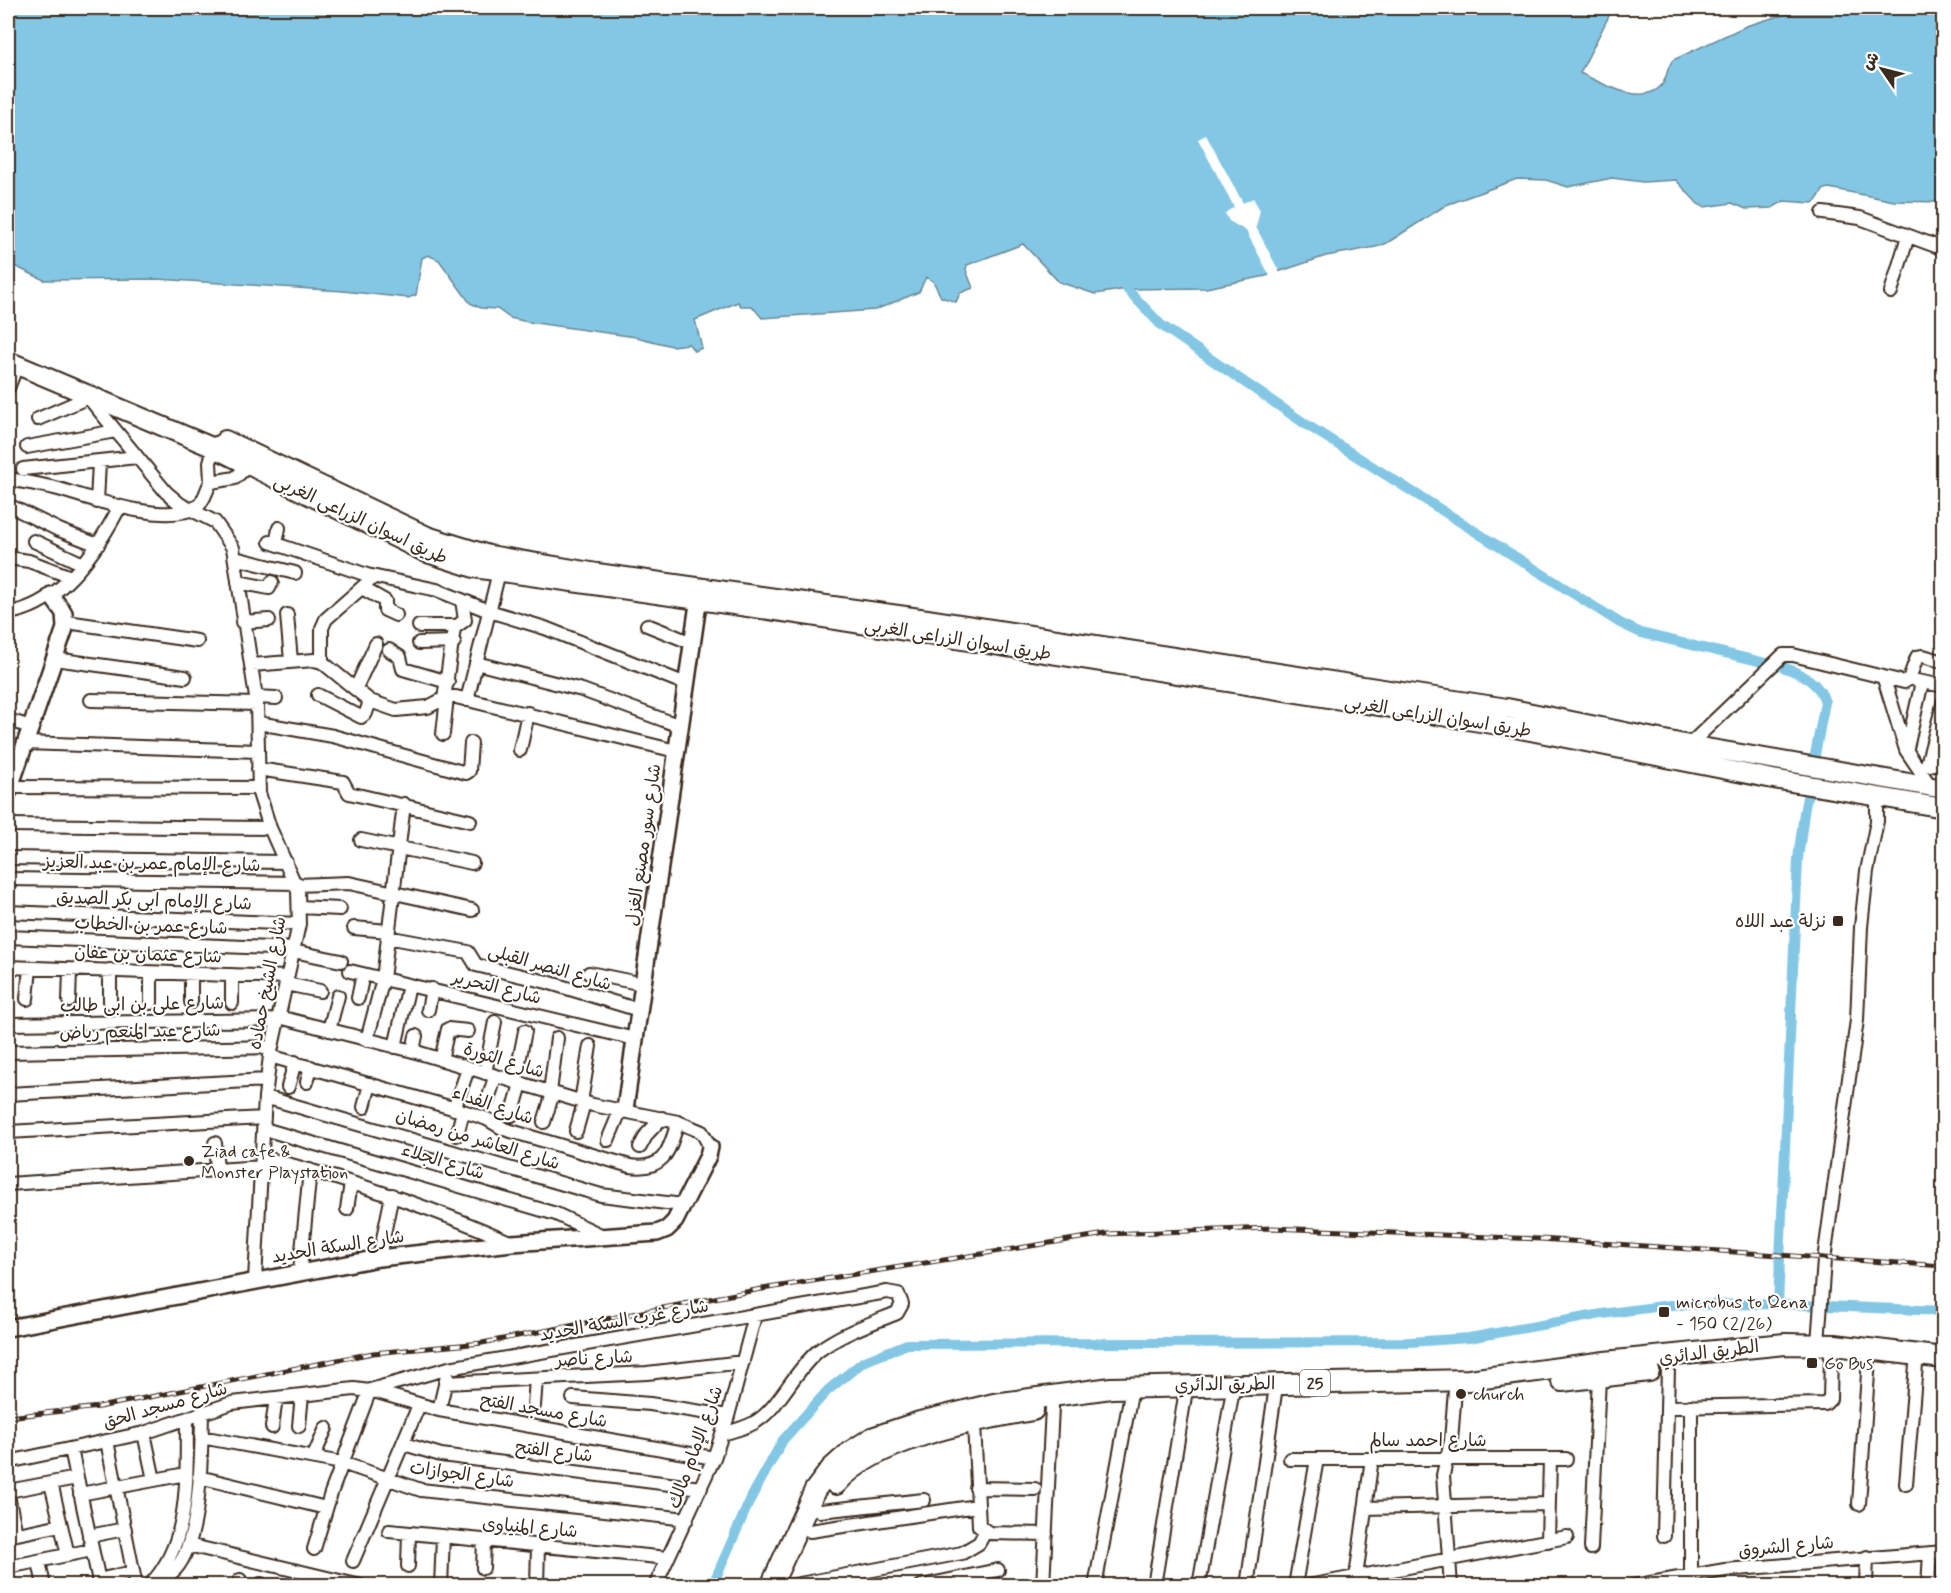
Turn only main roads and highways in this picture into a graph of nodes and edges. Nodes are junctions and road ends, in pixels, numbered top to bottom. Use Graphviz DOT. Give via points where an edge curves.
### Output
graph roads {
  1 [pos="11,358"];
  2 [pos="216,443"];
  3 [pos="451,554"];
  4 [pos="699,594"];
  5 [pos="1506,717"];
  6 [pos="1823,778"];
  7 [pos="1937,788"];
  8 [pos="1944,808"];
  9 [pos="1823,1342"];
  10 [pos="1944,1358"];
  11 [pos="1944,1368"];
  12 [pos="1620,1369"];
  13 [pos="1594,1374"];
  14 [pos="771,1586"];
  15 [pos="788,1586"];
  1 -- 2 [label="main road, طريق اسوان الزراعى الغربى"];
  1 -- 2 [label="main road, طريق اسوان الزراعى الغربى" via="87,395"];
  2 -- 3 [label="main road, طريق اسوان الزراعى الغربى" via="393,538"];
  3 -- 4 [label="main road, طريق اسوان الزراعى الغربى" via="489,555"];
  3 -- 4 [label="main road, طريق اسوان الزراعى الغربى" via="499,572"];
  4 -- 5 [label="main road, طريق اسوان الزراعى الغربى"];
  5 -- 6 [label="main road, طريق اسوان الزراعى الغربى" via="1776,760"];
  5 -- 6 [label="main road, طريق اسوان الزراعى الغربى" via="1773,779"];
  6 -- 7 [label="main road, طريق اسوان الزراعى الغربى"];
  6 -- 8 [label="main road, طريق اسوان الزراعى الغربى" via="1876,795"];
  9 -- 10 [label="highway, الطريق الدائري / 25"];
  9 -- 11 [label="highway, الطريق الدائري / 25" via="1869,1359"];
  9 -- 12 [label="highway, الطريق الدائري / 25" via="1769,1346"];
  9 -- 12 [label="highway, الطريق الدائري / 25" via="1768,1356 1668,1368"];
  12 -- 13 [label="highway, الطريق الدائري / 25"];
  13 -- 14 [label="highway, الطريق الدائري / 25" via="1088,1390 1006,1402 920,1422 866,1442 831,1469 810,1502"];
  13 -- 15 [label="highway, الطريق الدائري / 25" via="1455,1390 1130,1399 1052,1407 974,1423 897,1445 863,1460 833,1487"];
}
